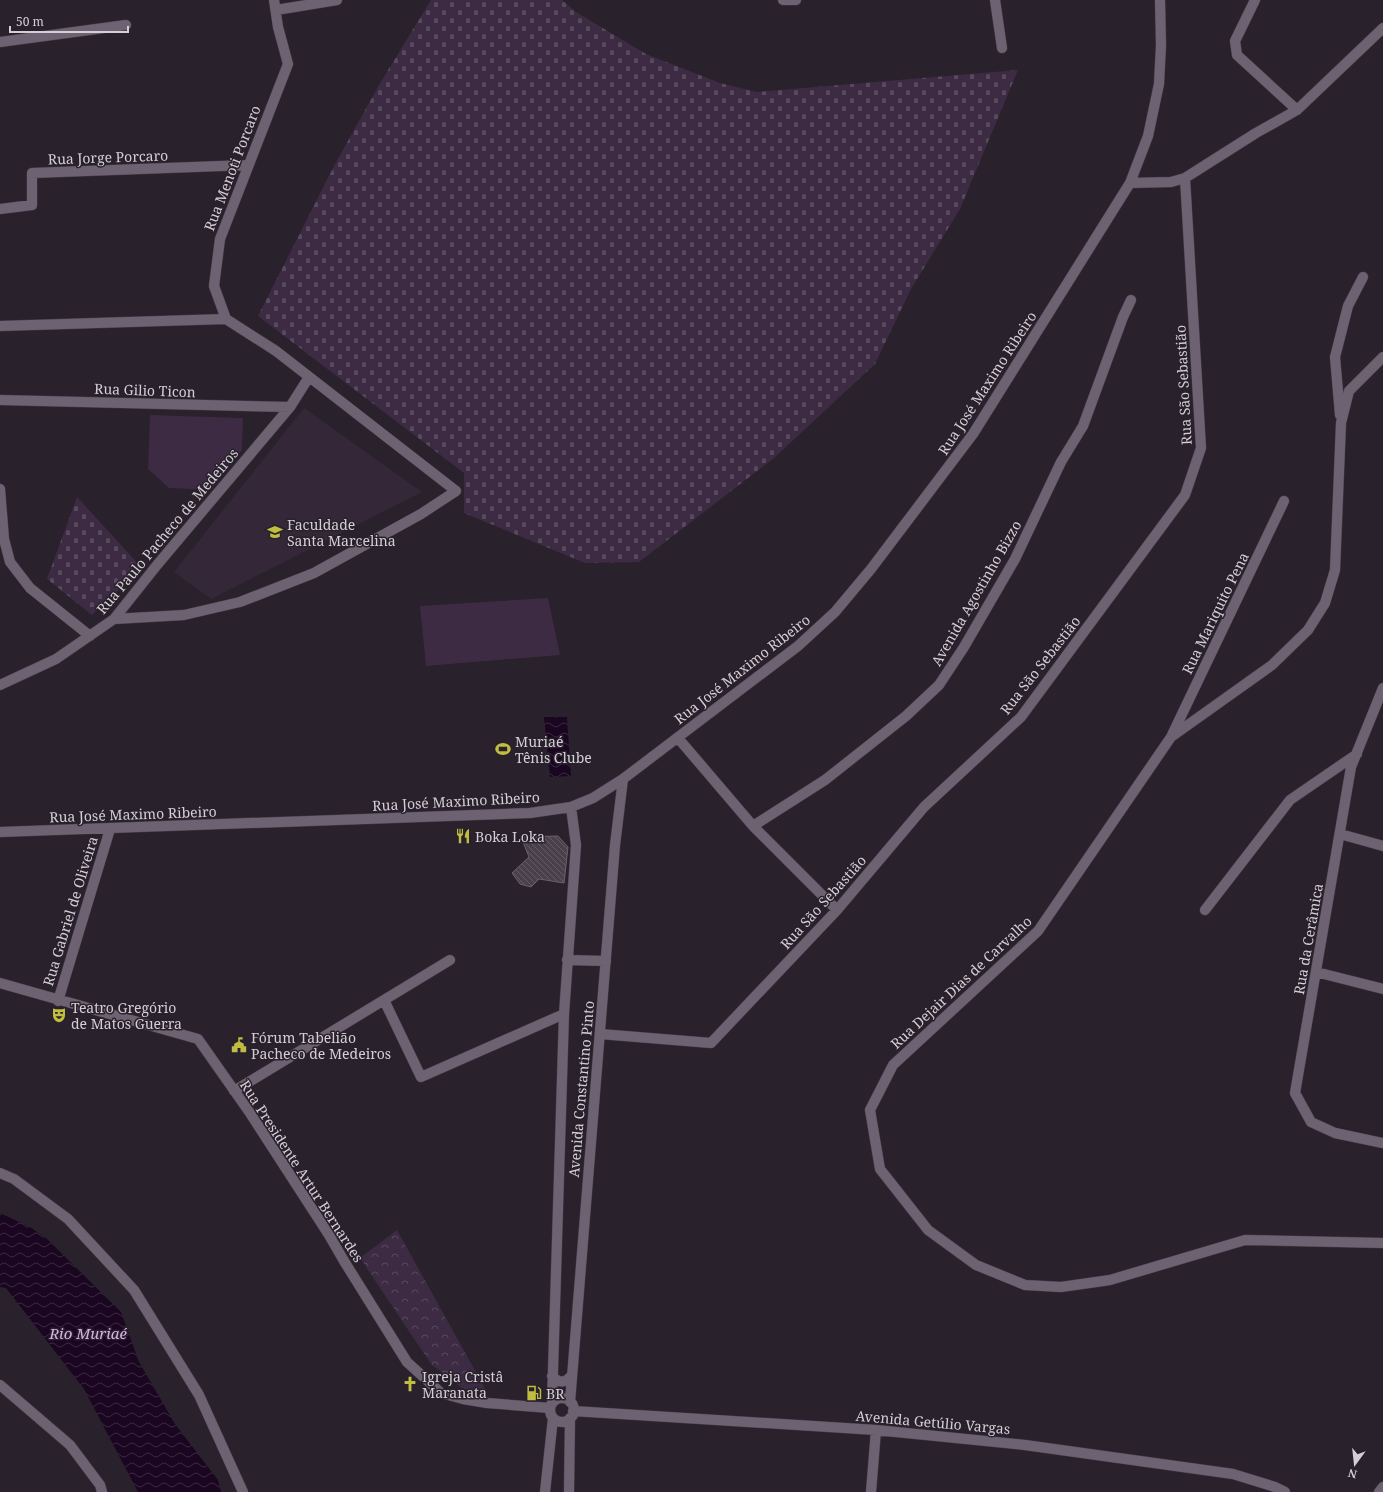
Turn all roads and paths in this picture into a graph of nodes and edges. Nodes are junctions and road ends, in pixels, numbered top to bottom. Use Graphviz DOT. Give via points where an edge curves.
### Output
graph roads {
  1 [pos="337,0"];
  2 [pos="783,0"];
  3 [pos="796,0"];
  4 [pos="996,0"];
  5 [pos="1160,0"];
  6 [pos="1255,0"];
  7 [pos="275,5"];
  8 [pos="126,25"];
  9 [pos="1383,28"];
  10 [pos="0,42"];
  11 [pos="1002,48"];
  12 [pos="1297,110"];
  13 [pos="248,165"];
  14 [pos="1186,178"];
  15 [pos="1130,183"];
  16 [pos="0,209"];
  17 [pos="0,219"];
  18 [pos="1363,277"];
  19 [pos="1131,300"];
  20 [pos="226,319"];
  21 [pos="0,326"];
  22 [pos="1383,357"];
  23 [pos="309,377"];
  24 [pos="0,400"];
  25 [pos="290,408"];
  26 [pos="1341,423"];
  27 [pos="0,489"];
  28 [pos="1284,501"];
  29 [pos="5,563"];
  30 [pos="114,619"];
  31 [pos="90,636"];
  32 [pos="0,685"];
  33 [pos="1383,688"];
  34 [pos="1381,698"];
  35 [pos="1171,737"];
  36 [pos="678,738"];
  37 [pos="1357,754"];
  38 [pos="623,779"];
  39 [pos="571,807"];
  40 [pos="753,826"];
  41 [pos="110,829"];
  42 [pos="0,832"];
  43 [pos="1340,834"];
  44 [pos="1383,846"];
  45 [pos="837,910"];
  46 [pos="1205,910"];
  47 [pos="450,960"];
  48 [pos="567,960"];
  49 [pos="606,961"];
  50 [pos="1316,972"];
  51 [pos="0,983"];
  52 [pos="1383,989"];
  53 [pos="384,1000"];
  54 [pos="58,1001"];
  55 [pos="564,1014"];
  56 [pos="600,1034"];
  57 [pos="234,1091"];
  58 [pos="1383,1143"];
  59 [pos="0,1173"];
  60 [pos="1383,1243"];
  61 [pos="572,1375"];
  62 [pos="552,1376"];
  63 [pos="0,1385"];
  64 [pos="551,1406"];
  65 [pos="571,1410"];
  66 [pos="553,1418"];
  67 [pos="876,1430"];
  68 [pos="1383,1487"];
  69 [pos="99,1490"];
  70 [pos="243,1492"];
  71 [pos="545,1492"];
  72 [pos="569,1492"];
  73 [pos="872,1492"];
  74 [pos="1285,1492"];
  75 [pos="1379,1492"];
  1 -- 7 [label="street"];
  2 -- 3 [label="street"];
  4 -- 11 [label="street"];
  5 -- 15 [label="street, Rua José Maximo Ribeiro" via="1159,84 1148,136"];
  6 -- 12 [label="street" via="1235,41 1237,55"];
  7 -- 13 [label="street, Rua Menoti Porcaro" via="288,64"];
  8 -- 10 [label="street"];
  9 -- 12 [label="street"];
  12 -- 14 [label="street"];
  13 -- 16 [label="street, Rua Jorge Porcaro" via="32,173 32,205"];
  13 -- 20 [label="street, Rua Menoti Porcaro" via="220,238 214,286"];
  14 -- 15 [label="street" via="1171,182"];
  14 -- 45 [label="street, Rua São Sebastião" via="1201,448 1185,495 1020,717 924,807"];
  15 -- 36 [label="street, Rua José Maximo Ribeiro" via="973,434 871,570 835,612 798,646"];
  16 -- 17 [label="street"];
  18 -- 26 [label="street" via="1348,306 1335,357"];
  19 -- 40 [label="street, Avenida Agostinho Bizzo" via="1122,317 1083,426 1061,462 1015,559 964,648 939,685 906,716 832,775"];
  20 -- 21 [label="street"];
  20 -- 23 [label="street" via="276,351"];
  22 -- 26 [label="street, Rua Dejair Dias de Carvalho" via="1349,391"];
  23 -- 25 [label="street, Rua Paulo Pacheco de Medeiros"];
  23 -- 30 [label="street" via="456,491 421,514 314,574 240,602 184,615"];
  24 -- 25 [label="street, Rua Gilio Ticon"];
  25 -- 30 [label="street, Rua Paulo Pacheco de Medeiros"];
  26 -- 35 [label="street, Rua Dejair Dias de Carvalho" via="1335,570 1325,603 1308,630 1272,665"];
  27 -- 29 [label="street"];
  28 -- 35 [label="street, Rua Mariquito Pena"];
  29 -- 31 [label="street" via="30,588"];
  30 -- 31 [label="street, Rua Paulo Pacheco de Medeiros"];
  31 -- 32 [label="street, Rua Paulo Pacheco de Medeiros" via="56,659"];
  33 -- 34 [label="street, Rua da Cerâmica"];
  34 -- 37 [label="street, Rua da Cerâmica"];
  35 -- 60 [label="street, Rua Dejair Dias de Carvalho" via="1038,931 893,1065 870,1110 880,1169 928,1230 976,1265 1025,1285 1061,1287 1110,1280 1245,1240"];
  36 -- 38 [label="street, Rua José Maximo Ribeiro"];
  36 -- 40 [label="street"];
  37 -- 43 [label="street, Rua da Cerâmica" via="1352,767"];
  37 -- 46 [label="street" via="1290,800"];
  38 -- 39 [label="street, Rua José Maximo Ribeiro" via="593,798"];
  38 -- 49 [label="street, Avenida Constantino Pinto"];
  39 -- 41 [label="street, Rua José Maximo Ribeiro" via="530,813"];
  39 -- 48 [label="street, Avenida Constantino Pinto" via="576,845"];
  40 -- 45 [label="street"];
  41 -- 42 [label="street, Rua José Maximo Ribeiro"];
  41 -- 54 [label="street, Rua Gabriel de Oliveira"];
  43 -- 44 [label="street"];
  43 -- 50 [label="street, Rua da Cerâmica"];
  45 -- 56 [label="street, Rua São Sebastião" via="711,1043"];
  47 -- 53 [label="street"];
  48 -- 49 [label="street"];
  48 -- 55 [label="street, Avenida Constantino Pinto"];
  49 -- 56 [label="street, Avenida Constantino Pinto"];
  50 -- 52 [label="street"];
  50 -- 58 [label="street, Rua da Cerâmica" via="1295,1093 1311,1122 1335,1133"];
  51 -- 54 [label="street, Rua Presidente Artur Bernardes"];
  53 -- 55 [label="street" via="421,1077"];
  53 -- 57 [label="street"];
  54 -- 57 [label="street, Rua Presidente Artur Bernardes" via="198,1039"];
  55 -- 62 [label="street, Avenida Constantino Pinto"];
  56 -- 61 [label="street, Avenida Constantino Pinto"];
  57 -- 64 [label="street, Rua Presidente Artur Bernardes" via="330,1235 407,1362 441,1393 487,1403"];
  59 -- 70 [label="street" via="14,1179 68,1219 134,1290 199,1395"];
  61 -- 62 [label="street" via="562,1382"];
  61 -- 65 [label="street, Avenida Constantino Pinto"];
  62 -- 64 [label="street, Avenida Constantino Pinto"];
  63 -- 69 [label="street" via="70,1445"];
  64 -- 65 [label="street" via="555,1400 566,1399"];
  64 -- 66 [label="street" via="550,1414"];
  65 -- 66 [label="street" via="563,1422"];
  65 -- 67 [label="street, Avenida Getúlio Vargas"];
  65 -- 72 [label="street, Avenida Constantino Pinto"];
  66 -- 71 [label="street"];
  67 -- 73 [label="street"];
  67 -- 74 [label="street, Avenida Getúlio Vargas" via="1025,1445 1232,1474"];
  68 -- 75 [label="street"];
}
